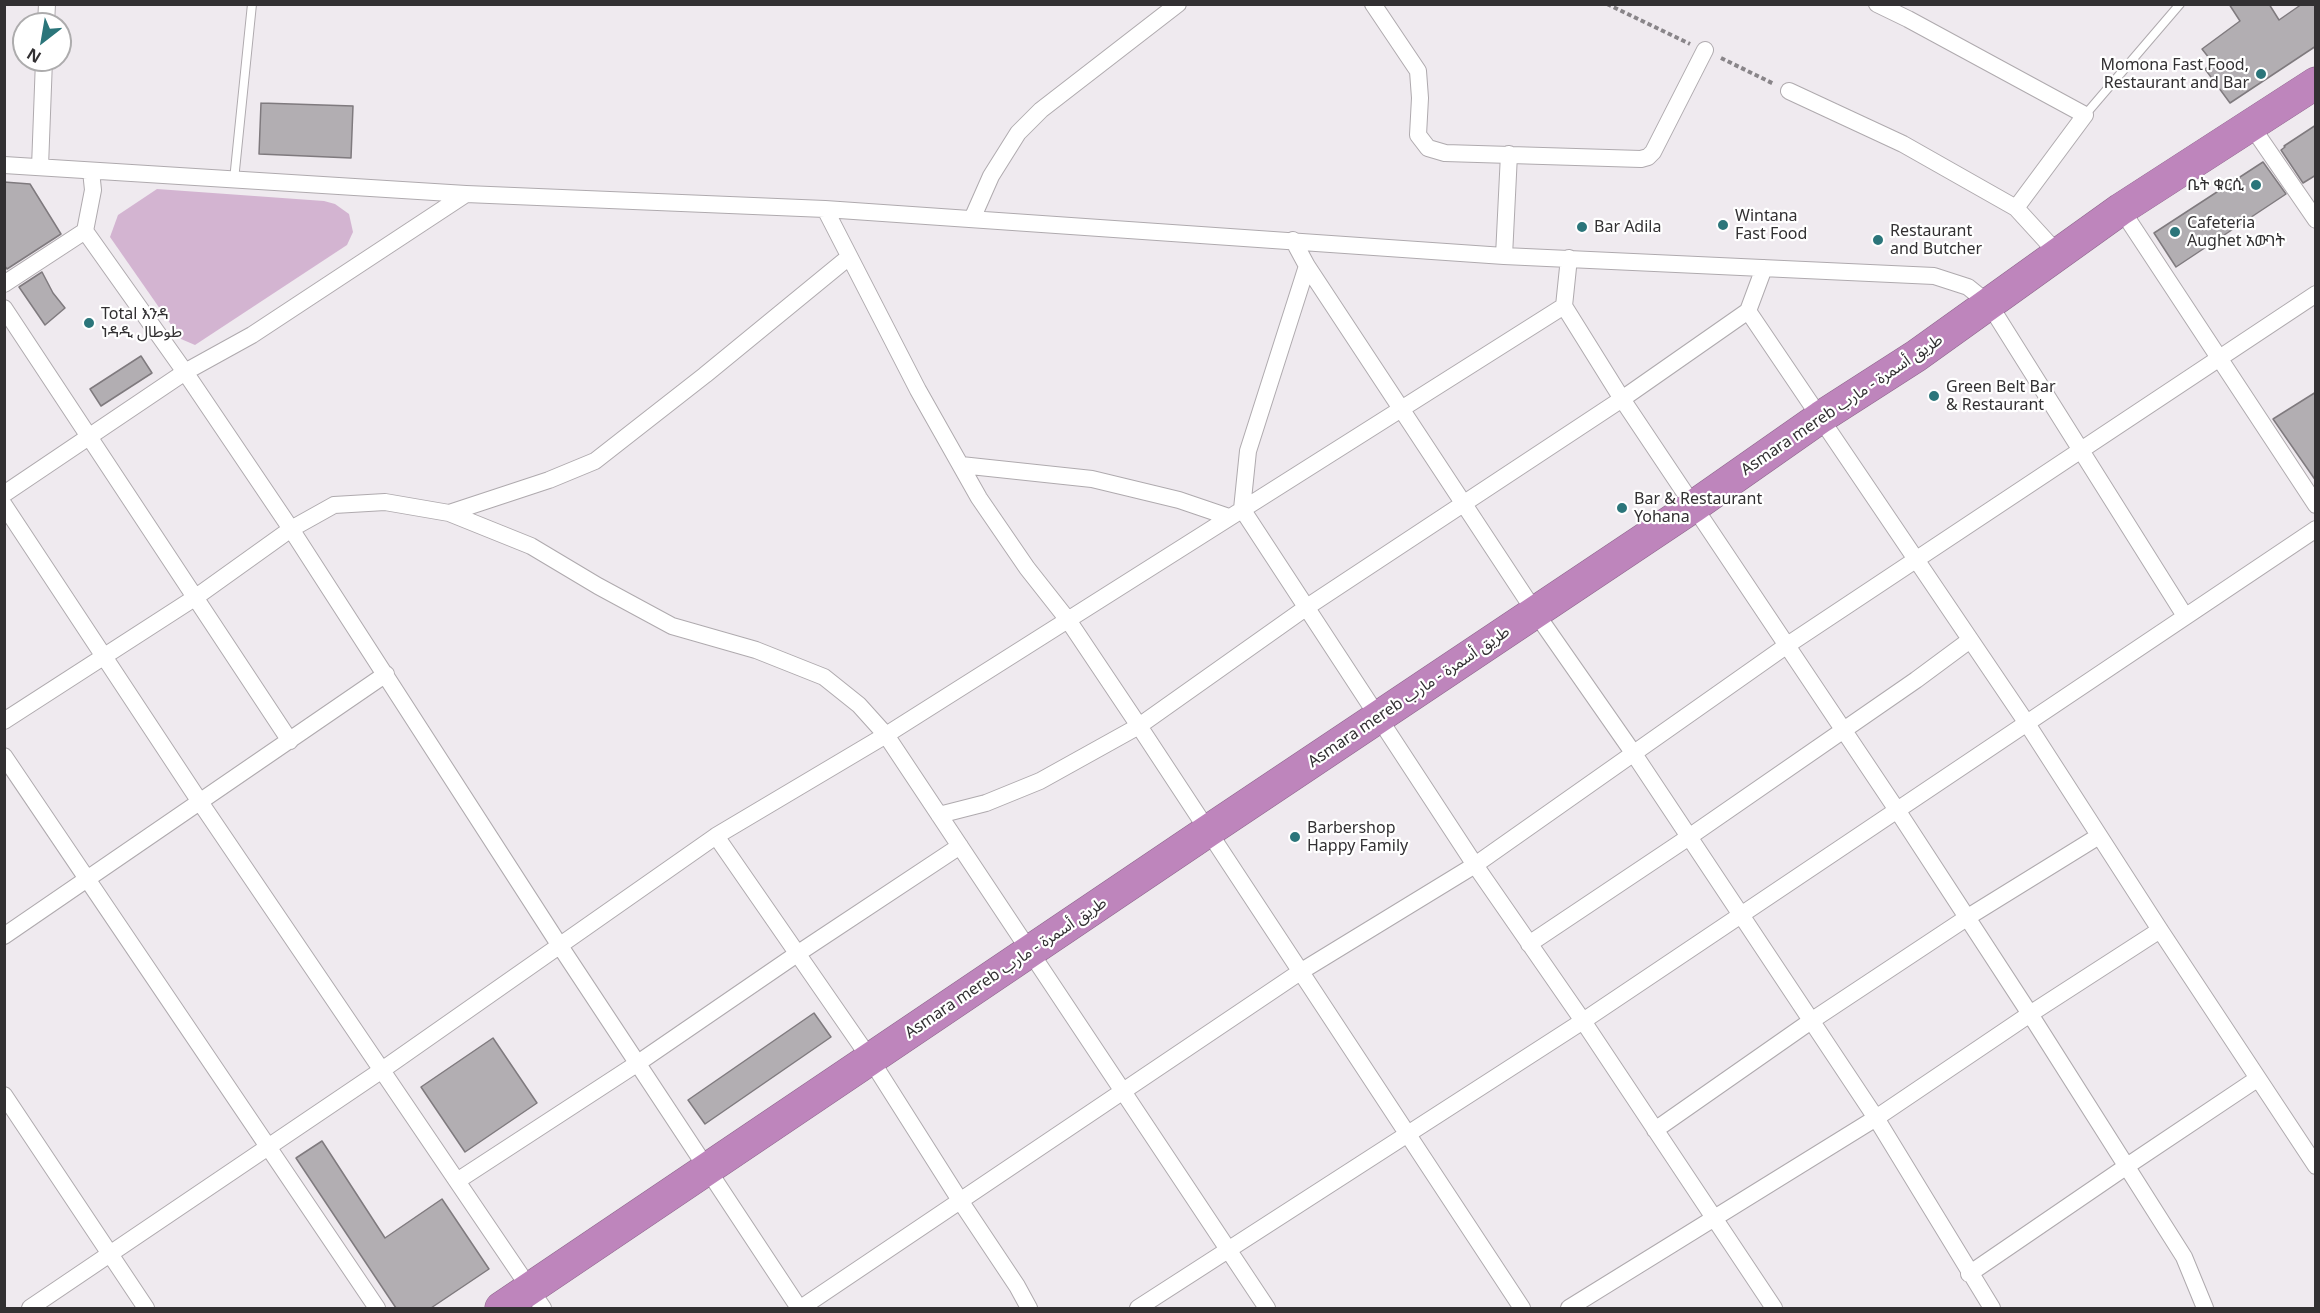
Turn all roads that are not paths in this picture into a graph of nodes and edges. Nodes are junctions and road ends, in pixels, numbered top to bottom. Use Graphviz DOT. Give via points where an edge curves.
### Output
graph roads {
  1 [pos="252,4"];
  2 [pos="1178,4"];
  3 [pos="1373,4"];
  4 [pos="1877,4"];
  5 [pos="2180,4"];
  6 [pos="1705,50"];
  7 [pos="44,72"];
  8 [pos="2316,83"];
  9 [pos="1789,91"];
  10 [pos="2085,115"];
  11 [pos="2250,124"];
  12 [pos="1509,154"];
  13 [pos="4,165"];
  14 [pos="40,167"];
  15 [pos="91,171"];
  16 [pos="234,180"];
  17 [pos="466,194"];
  18 [pos="2016,208"];
  19 [pos="825,209"];
  20 [pos="2121,209"];
  21 [pos="972,219"];
  22 [pos="2316,220"];
  23 [pos="84,231"];
  24 [pos="1293,240"];
  25 [pos="2059,255"];
  26 [pos="1504,256"];
  27 [pos="849,257"];
  28 [pos="1569,258"];
  29 [pos="1307,266"];
  30 [pos="1764,268"];
  31 [pos="4,284"];
  32 [pos="2316,294"];
  33 [pos="1989,304"];
  34 [pos="1564,306"];
  35 [pos="4,308"];
  36 [pos="1749,311"];
  37 [pos="2218,359"];
  38 [pos="185,372"];
  39 [pos="1622,399"];
  40 [pos="1401,408"];
  41 [pos="1821,417"];
  42 [pos="91,437"];
  43 [pos="2079,450"];
  44 [pos="961,465"];
  45 [pos="4,494"];
  46 [pos="1464,504"];
  47 [pos="4,505"];
  48 [pos="2316,505"];
  49 [pos="1694,506"];
  50 [pos="449,513"];
  51 [pos="1235,513"];
  52 [pos="291,529"];
  53 [pos="2316,529"];
  54 [pos="1916,558"];
  55 [pos="196,597"];
  56 [pos="1307,608"];
  57 [pos="1535,612"];
  58 [pos="2185,616"];
  59 [pos="1068,620"];
  60 [pos="1970,640"];
  61 [pos="1785,646"];
  62 [pos="104,655"];
  63 [pos="386,674"];
  64 [pos="1379,716"];
  65 [pos="4,721"];
  66 [pos="2026,722"];
  67 [pos="1139,726"];
  68 [pos="1843,729"];
  69 [pos="886,735"];
  70 [pos="290,741"];
  71 [pos="1634,754"];
  72 [pos="4,756"];
  73 [pos="200,802"];
  74 [pos="1897,810"];
  75 [pos="939,815"];
  76 [pos="1208,831"];
  77 [pos="716,836"];
  78 [pos="2099,836"];
  79 [pos="1689,837"];
  80 [pos="960,846"];
  81 [pos="1475,865"];
  82 [pos="86,879"];
  83 [pos="1742,915"];
  84 [pos="1968,917"];
  85 [pos="2160,930"];
  86 [pos="4,936"];
  87 [pos="1529,944"];
  88 [pos="560,946"];
  89 [pos="1031,952"];
  90 [pos="797,954"];
  91 [pos="1300,972"];
  92 [pos="2030,1014"];
  93 [pos="1811,1021"];
  94 [pos="1583,1022"];
  95 [pos="871,1060"];
  96 [pos="638,1063"];
  97 [pos="382,1070"];
  98 [pos="2257,1079"];
  99 [pos="1123,1091"];
  100 [pos="4,1095"];
  101 [pos="1876,1118"];
  102 [pos="1655,1130"];
  103 [pos="1408,1136"];
  104 [pos="266,1146"];
  105 [pos="2127,1166"];
  106 [pos="2316,1166"];
  107 [pos="708,1168"];
  108 [pos="457,1181"];
  109 [pos="961,1202"];
  110 [pos="1714,1218"];
  111 [pos="1228,1249"];
  112 [pos="110,1253"];
  113 [pos="1969,1274"];
  114 [pos="537,1299"];
  115 [pos="30,1308"];
  116 [pos="146,1308"];
  117 [pos="377,1308"];
  118 [pos="501,1308"];
  119 [pos="800,1308"];
  120 [pos="1029,1308"];
  121 [pos="1138,1308"];
  122 [pos="1267,1308"];
  123 [pos="1522,1308"];
  124 [pos="1569,1308"];
  125 [pos="1774,1308"];
  126 [pos="1992,1308"];
  127 [pos="2205,1308"];
  1 -- 16 [label="lane"];
  2 -- 21 [label="street" via="1041,110 1018,134 991,176"];
  3 -- 12 [label="street" via="1418,71 1418,135 1428,148 1445,153"];
  4 -- 10 [label="street"];
  5 -- 10 [label="lane"];
  6 -- 12 [label="street" via="1648,157"];
  7 -- 14 [label="street"];
  8 -- 11 [label="highway, Asmara mereb طريق أسمرة - مارب"];
  9 -- 18 [label="street" via="1903,144"];
  10 -- 18 [label="street"];
  11 -- 20 [label="highway, Asmara mereb طريق أسمرة - مارب"];
  11 -- 22 [label="street"];
  12 -- 26 [label="street"];
  13 -- 14 [label="street"];
  14 -- 15 [label="street"];
  15 -- 16 [label="street"];
  15 -- 23 [label="street" via="93,190"];
  16 -- 17 [label="street"];
  17 -- 19 [label="street"];
  17 -- 38 [label="street" via="252,335"];
  18 -- 25 [label="street"];
  19 -- 21 [label="street"];
  19 -- 27 [label="street"];
  20 -- 25 [label="highway, Asmara mereb طريق أسمرة - مارب"];
  20 -- 37 [label="street"];
  21 -- 24 [label="street"];
  23 -- 31 [label="street"];
  23 -- 38 [label="street"];
  24 -- 26 [label="street"];
  24 -- 29 [label="street"];
  25 -- 33 [label="highway, Asmara mereb طريق أسمرة - مارب"];
  26 -- 28 [label="street"];
  27 -- 44 [label="street"];
  27 -- 50 [label="street" via="595,460 549,480"];
  28 -- 30 [label="street"];
  28 -- 34 [label="street"];
  29 -- 40 [label="street"];
  29 -- 51 [label="street" via="1248,451"];
  30 -- 33 [label="street" via="1934,276 1968,287"];
  30 -- 36 [label="street"];
  32 -- 37 [label="street"];
  33 -- 41 [label="highway, Asmara mereb طريق أسمرة - مارب"];
  33 -- 43 [label="street"];
  34 -- 39 [label="street"];
  34 -- 40 [label="street"];
  35 -- 42 [label="street"];
  36 -- 39 [label="street"];
  36 -- 41 [label="street"];
  37 -- 43 [label="street"];
  37 -- 48 [label="street"];
  38 -- 42 [label="street"];
  38 -- 52 [label="street"];
  39 -- 46 [label="street"];
  39 -- 49 [label="street"];
  40 -- 46 [label="street"];
  40 -- 51 [label="street"];
  41 -- 49 [label="highway, Asmara mereb طريق أسمرة - مارب"];
  41 -- 54 [label="street"];
  42 -- 45 [label="street"];
  42 -- 55 [label="street"];
  43 -- 54 [label="street"];
  43 -- 58 [label="street"];
  44 -- 51 [label="street" via="1092,479"];
  44 -- 59 [label="street" via="1027,568"];
  46 -- 56 [label="street"];
  46 -- 57 [label="street"];
  47 -- 62 [label="street"];
  49 -- 57 [label="highway, Asmara mereb طريق أسمرة - مارب"];
  49 -- 61 [label="street"];
  50 -- 52 [label="street" via="385,501 334,505"];
  50 -- 69 [label="street" via="531,546 672,626 756,650 824,677 859,705"];
  51 -- 56 [label="street"];
  51 -- 59 [label="street"];
  52 -- 55 [label="street"];
  52 -- 63 [label="street"];
  53 -- 58 [label="street"];
  54 -- 60 [label="street"];
  54 -- 61 [label="street"];
  55 -- 62 [label="street"];
  55 -- 70 [label="street"];
  56 -- 64 [label="street"];
  56 -- 67 [label="street"];
  57 -- 64 [label="highway, Asmara mereb طريق أسمرة - مارب"];
  57 -- 71 [label="street"];
  58 -- 66 [label="street"];
  59 -- 67 [label="street"];
  59 -- 69 [label="street"];
  60 -- 66 [label="street"];
  60 -- 68 [label="street"];
  61 -- 68 [label="street"];
  61 -- 71 [label="street"];
  62 -- 65 [label="street"];
  62 -- 73 [label="street"];
  63 -- 70 [label="street"];
  63 -- 88 [label="street"];
  64 -- 76 [label="highway, Asmara mereb طريق أسمرة - مارب"];
  64 -- 81 [label="street"];
  66 -- 74 [label="street"];
  66 -- 78 [label="street"];
  67 -- 75 [label="street" via="1040,781 986,804"];
  67 -- 76 [label="street"];
  68 -- 74 [label="street"];
  68 -- 79 [label="street"];
  69 -- 75 [label="street"];
  69 -- 77 [label="street"];
  70 -- 73 [label="street"];
  71 -- 79 [label="street"];
  71 -- 81 [label="street"];
  72 -- 82 [label="street"];
  73 -- 82 [label="street"];
  73 -- 97 [label="street"];
  74 -- 83 [label="street"];
  74 -- 84 [label="street"];
  75 -- 80 [label="street"];
  76 -- 89 [label="highway, Asmara mereb طريق أسمرة - مارب"];
  76 -- 91 [label="street"];
  77 -- 88 [label="street"];
  77 -- 90 [label="street"];
  78 -- 84 [label="street"];
  78 -- 85 [label="street"];
  79 -- 83 [label="street"];
  79 -- 87 [label="street"];
  80 -- 89 [label="street"];
  80 -- 90 [label="street"];
  81 -- 87 [label="street"];
  81 -- 91 [label="street"];
  82 -- 86 [label="street"];
  82 -- 104 [label="street"];
  83 -- 93 [label="street"];
  83 -- 94 [label="street"];
  84 -- 92 [label="street"];
  84 -- 93 [label="street"];
  85 -- 92 [label="street"];
  85 -- 98 [label="street"];
  87 -- 94 [label="street"];
  88 -- 96 [label="street"];
  88 -- 97 [label="street"];
  89 -- 95 [label="highway, Asmara mereb طريق أسمرة - مارب"];
  89 -- 99 [label="street"];
  90 -- 95 [label="street"];
  90 -- 96 [label="street"];
  91 -- 99 [label="street"];
  91 -- 103 [label="street"];
  92 -- 101 [label="street"];
  92 -- 105 [label="street"];
  93 -- 101 [label="street"];
  93 -- 102 [label="street"];
  94 -- 102 [label="street"];
  94 -- 103 [label="street"];
  95 -- 107 [label="highway, Asmara mereb طريق أسمرة - مارب"];
  95 -- 109 [label="street"];
  96 -- 107 [label="street"];
  96 -- 108 [label="street"];
  97 -- 104 [label="street"];
  97 -- 108 [label="street"];
  98 -- 105 [label="street"];
  98 -- 106 [label="street"];
  99 -- 109 [label="street"];
  99 -- 111 [label="street"];
  100 -- 112 [label="street"];
  101 -- 110 [label="street"];
  101 -- 113 [label="street"];
  102 -- 110 [label="street"];
  103 -- 111 [label="street"];
  103 -- 123 [label="street"];
  104 -- 112 [label="street"];
  104 -- 117 [label="street"];
  105 -- 113 [label="street"];
  105 -- 127 [label="street" via="2184,1257"];
  107 -- 114 [label="highway, Asmara mereb طريق أسمرة - مارب"];
  107 -- 119 [label="street"];
  108 -- 114 [label="street"];
  109 -- 119 [label="street"];
  109 -- 120 [label="street"];
  110 -- 124 [label="street"];
  110 -- 125 [label="street"];
  111 -- 121 [label="street"];
  111 -- 122 [label="street"];
  112 -- 115 [label="street"];
  112 -- 116 [label="street"];
  113 -- 126 [label="street"];
  114 -- 118 [label="highway, Asmara mereb طريق أسمرة - مارب"];
}
